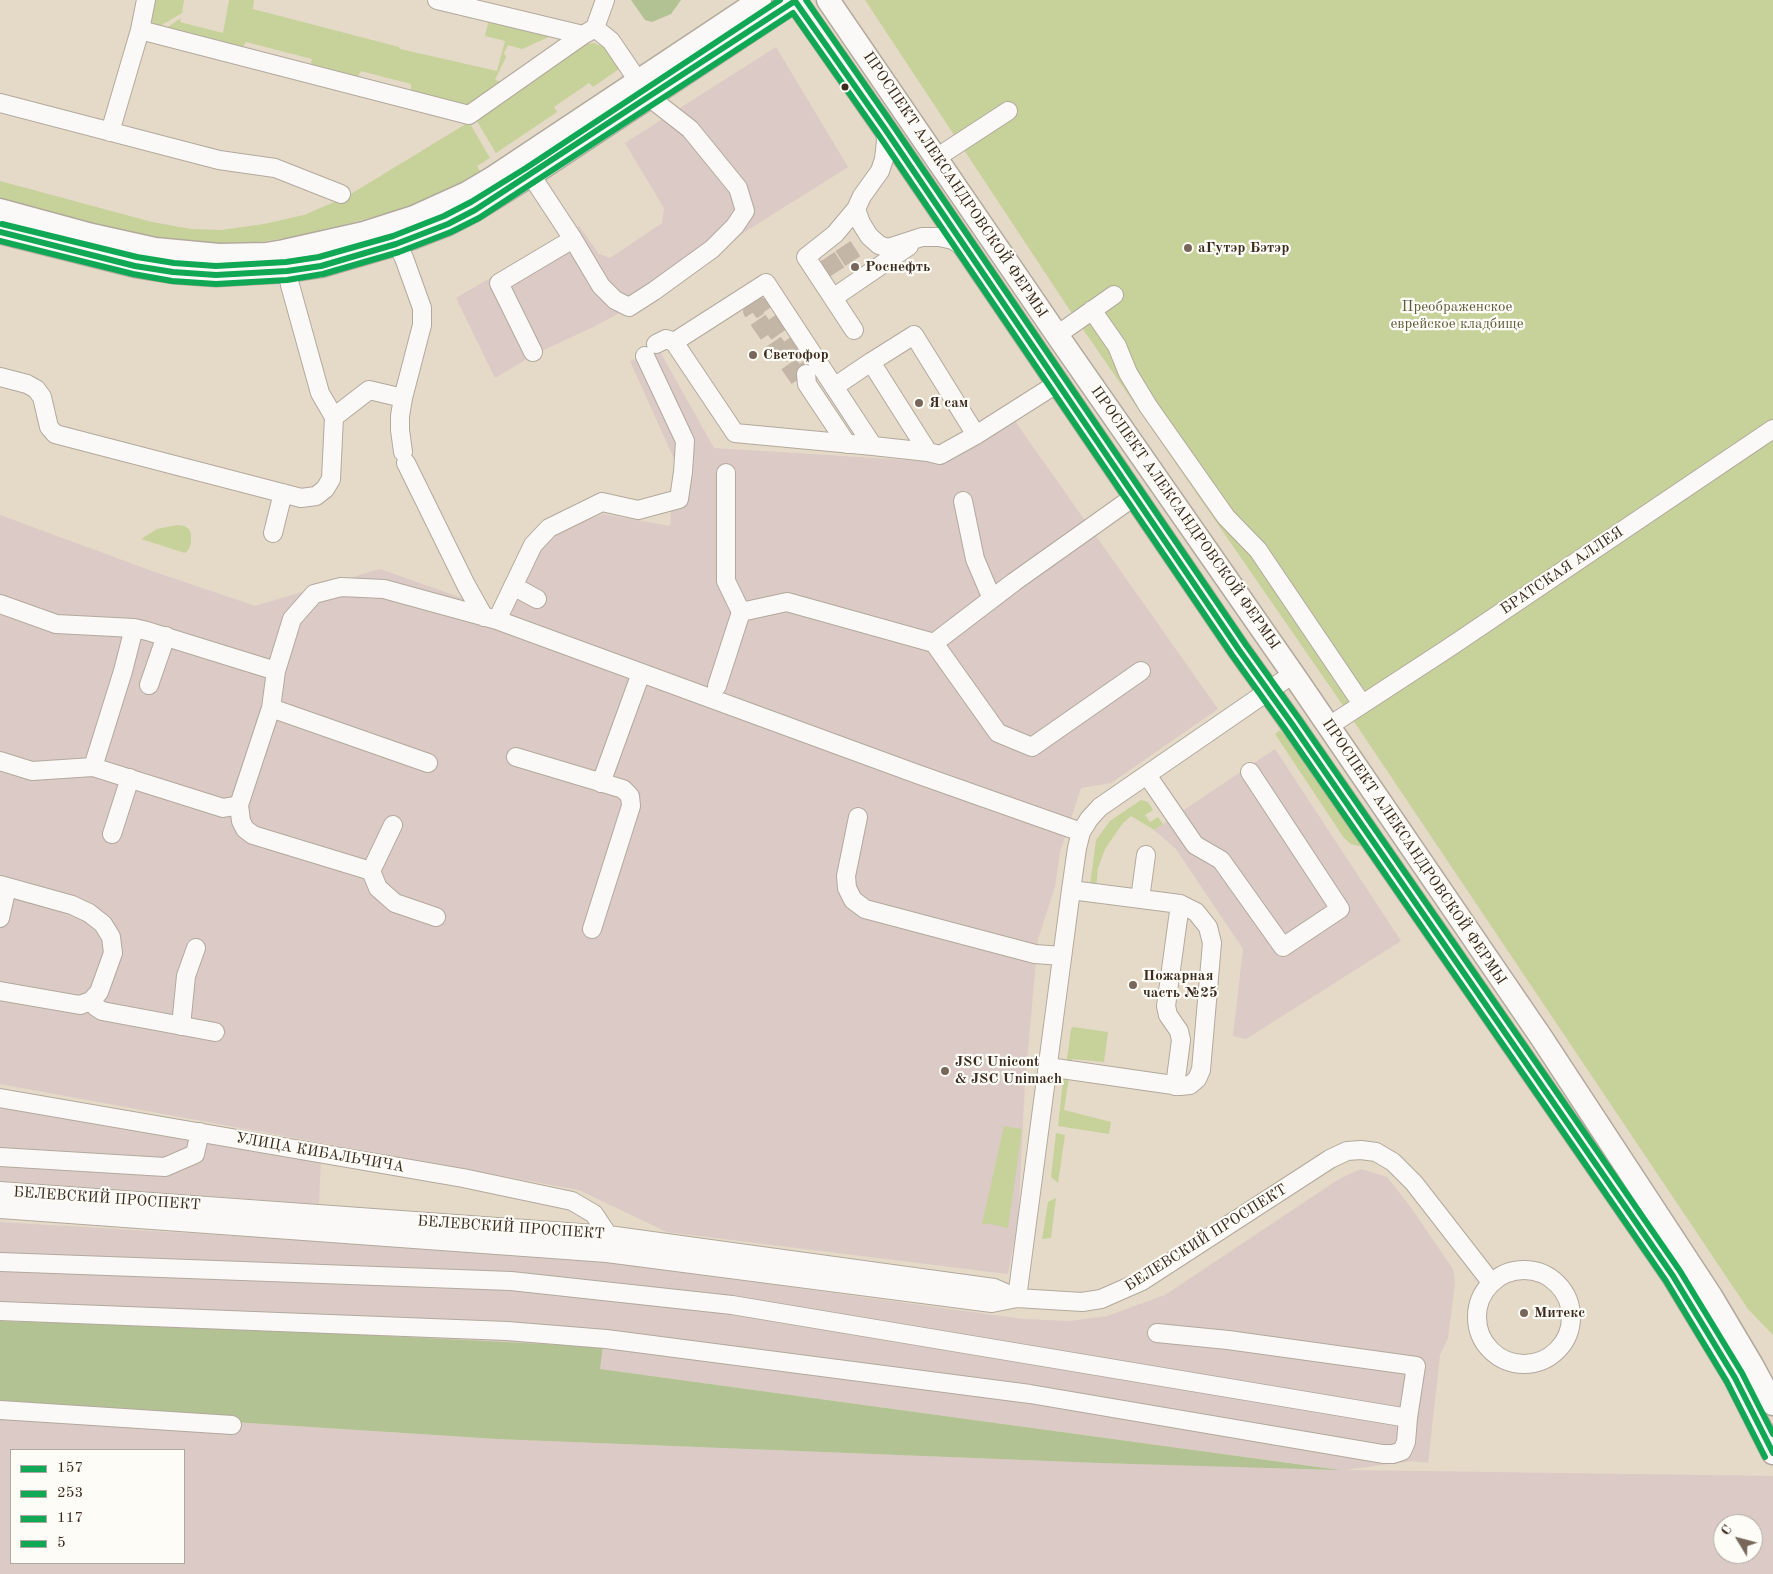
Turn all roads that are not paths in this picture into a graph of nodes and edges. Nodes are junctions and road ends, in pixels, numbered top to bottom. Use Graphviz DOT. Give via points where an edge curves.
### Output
graph roads {
  1 [pos="146,0"];
  2 [pos="437,0"];
  3 [pos="605,0"];
  4 [pos="760,0"];
  5 [pos="795,0"];
  6 [pos="828,0"];
  7 [pos="140,30"];
  8 [pos="589,32"];
  9 [pos="643,88"];
  10 [pos="0,103"];
  11 [pos="1008,110"];
  12 [pos="885,129"];
  13 [pos="110,132"];
  14 [pos="936,158"];
  15 [pos="526,167"];
  16 [pos="341,194"];
  17 [pos="856,209"];
  18 [pos="0,210"];
  19 [pos="0,232"];
  20 [pos="393,235"];
  21 [pos="922,237"];
  22 [pos="574,239"];
  23 [pos="965,248"];
  24 [pos="286,261"];
  25 [pos="840,288"];
  26 [pos="1114,295"];
  27 [pos="1092,310"];
  28 [pos="854,330"];
  29 [pos="1057,335"];
  30 [pos="674,342"];
  31 [pos="533,352"];
  32 [pos="871,362"];
  33 [pos="0,377"];
  34 [pos="804,379"];
  35 [pos="1058,383"];
  36 [pos="834,387"];
  37 [pos="403,398"];
  38 [pos="334,417"];
  39 [pos="1773,429"];
  40 [pos="976,435"];
  41 [pos="847,444"];
  42 [pos="872,446"];
  43 [pos="928,452"];
  44 [pos="726,473"];
  45 [pos="283,493"];
  46 [pos="1135,496"];
  47 [pos="963,501"];
  48 [pos="273,533"];
  49 [pos="513,586"];
  50 [pos="538,599"];
  51 [pos="992,599"];
  52 [pos="0,604"];
  53 [pos="741,612"];
  54 [pos="490,618"];
  55 [pos="134,628"];
  56 [pos="166,636"];
  57 [pos="934,643"];
  58 [pos="276,671"];
  59 [pos="1141,671"];
  60 [pos="641,673"];
  61 [pos="1293,674"];
  62 [pos="149,685"];
  63 [pos="717,686"];
  64 [pos="1268,691"];
  65 [pos="271,708"];
  66 [pos="1356,708"];
  67 [pos="1329,726"];
  68 [pos="516,757"];
  69 [pos="0,761"];
  70 [pos="428,763"];
  71 [pos="93,767"];
  72 [pos="1250,772"];
  73 [pos="1147,775"];
  74 [pos="130,778"];
  75 [pos="601,783"];
  76 [pos="239,805"];
  77 [pos="858,818"];
  78 [pos="393,825"];
  79 [pos="1082,832"];
  80 [pos="112,834"];
  81 [pos="1146,854"];
  82 [pos="370,871"];
  83 [pos="4,886"];
  84 [pos="1071,890"];
  85 [pos="1140,899"];
  86 [pos="1180,904"];
  87 [pos="436,917"];
  88 [pos="0,918"];
  89 [pos="592,929"];
  90 [pos="196,948"];
  91 [pos="1062,956"];
  92 [pos="0,991"];
  93 [pos="91,1001"];
  94 [pos="181,1026"];
  95 [pos="215,1032"];
  96 [pos="1048,1067"];
  97 [pos="1175,1086"];
  98 [pos="0,1098"];
  99 [pos="200,1132"];
  100 [pos="0,1157"];
  101 [pos="0,1192"];
  102 [pos="0,1209"];
  103 [pos="608,1235"];
  104 [pos="607,1253"];
  105 [pos="0,1262"];
  106 [pos="1491,1282"];
  107 [pos="1017,1298"];
  108 [pos="0,1311"];
  109 [pos="1157,1333"];
  110 [pos="1773,1404"];
  111 [pos="0,1410"];
  112 [pos="1408,1418"];
  113 [pos="232,1425"];
  114 [pos="1773,1454"];
  1 -- 7 [label="street"];
  2 -- 8 [label="street"];
  3 -- 8 [label="street"];
  4 -- 9 [label="main road"];
  5 -- 9 [label="main road"];
  5 -- 12 [label="main road, ПРОСПЕКТ АЛЕКСАНДРОВСКОЙ ФЕРМЫ"];
  6 -- 14 [label="main road, ПРОСПЕКТ АЛЕКСАНДРОВСКОЙ ФЕРМЫ"];
  7 -- 8 [label="street" via="469,115"];
  7 -- 13 [label="street"];
  8 -- 9 [label="street" via="611,41"];
  9 -- 15 [label="main road"];
  9 -- 22 [label="street" via="690,129 738,188 745,211 712,249 629,307 615,300 601,286"];
  10 -- 13 [label="street"];
  11 -- 14 [label="street"];
  12 -- 17 [label="street" via="884,159 880,171"];
  12 -- 23 [label="main road, ПРОСПЕКТ АЛЕКСАНДРОВСКОЙ ФЕРМЫ"];
  13 -- 16 [label="street" via="219,160 275,168"];
  14 -- 29 [label="main road, ПРОСПЕКТ АЛЕКСАНДРОВСКОЙ ФЕРМЫ"];
  15 -- 20 [label="main road" via="475,210 448,224"];
  15 -- 22 [label="street"];
  17 -- 21 [label="street" via="869,236 879,245 888,248"];
  17 -- 25 [label="street" via="839,240 806,257"];
  18 -- 24 [label="main road" via="156,249 219,255 266,254"];
  19 -- 24 [label="main road" via="135,266 173,272 216,275"];
  20 -- 24 [label="main road" via="320,266"];
  20 -- 37 [label="street" via="422,308 422,325"];
  21 -- 23 [label="street" via="953,240"];
  21 -- 25 [label="street" via="860,271"];
  22 -- 31 [label="street" via="498,283"];
  23 -- 35 [label="main road, ПРОСПЕКТ АЛЕКСАНДРОВСКОЙ ФЕРМЫ"];
  24 -- 38 [label="street" via="320,393"];
  25 -- 28 [label="street"];
  26 -- 27 [label="street"];
  27 -- 29 [label="street"];
  27 -- 66 [label="street" via="1116,346 1148,406 1226,517 1258,550"];
  29 -- 61 [label="main road, ПРОСПЕКТ АЛЕКСАНДРОВСКОЙ ФЕРМЫ"];
  30 -- 36 [label="street" via="766,283"];
  30 -- 41 [label="street" via="735,433"];
  30 -- 49 [label="street" via="666,339 650,350 685,441 679,499 638,510 602,502 549,528 533,545"];
  32 -- 36 [label="street"];
  32 -- 40 [label="street" via="914,335"];
  32 -- 43 [label="street"];
  33 -- 45 [label="street" via="36,389 42,397 48,427 55,434"];
  34 -- 41 [label="street"];
  35 -- 40 [label="street"];
  35 -- 46 [label="main road, ПРОСПЕКТ АЛЕКСАНДРОВСКОЙ ФЕРМЫ"];
  36 -- 42 [label="street"];
  37 -- 38 [label="street" via="370,390"];
  37 -- 54 [label="street" via="400,430 405,458 466,585"];
  38 -- 45 [label="street" via="331,479 325,489 316,496 301,498"];
  39 -- 66 [label="street, БРАТСКАЯ АЛЛЕЯ"];
  40 -- 43 [label="street" via="940,455"];
  41 -- 42 [label="street"];
  42 -- 43 [label="street"];
  44 -- 53 [label="street" via="726,581"];
  45 -- 48 [label="street"];
  46 -- 51 [label="street"];
  46 -- 64 [label="main road, ПРОСПЕКТ АЛЕКСАНДРОВСКОЙ ФЕРМЫ"];
  47 -- 51 [label="street" via="975,559"];
  49 -- 50 [label="street"];
  49 -- 54 [label="street"];
  51 -- 57 [label="street"];
  52 -- 55 [label="street" via="56,624"];
  53 -- 57 [label="street" via="788,602"];
  53 -- 63 [label="street"];
  54 -- 58 [label="street" via="384,589 341,587 314,594 292,620"];
  54 -- 60 [label="street"];
  55 -- 56 [label="street"];
  55 -- 71 [label="street"];
  56 -- 58 [label="street"];
  56 -- 62 [label="street"];
  57 -- 59 [label="street" via="998,733 1032,747"];
  58 -- 65 [label="street"];
  60 -- 75 [label="street"];
  60 -- 79 [label="street"];
  61 -- 64 [label="street"];
  61 -- 67 [label="main road, ПРОСПЕКТ АЛЕКСАНДРОВСКОЙ ФЕРМЫ"];
  64 -- 73 [label="street"];
  64 -- 114 [label="main road, ПРОСПЕКТ АЛЕКСАНДРОВСКОЙ ФЕРМЫ" via="1687,1298 1735,1378"];
  65 -- 70 [label="street"];
  65 -- 76 [label="street"];
  66 -- 67 [label="street, БРАТСКАЯ АЛЛЕЯ"];
  67 -- 110 [label="main road, ПРОСПЕКТ АЛЕКСАНДРОВСКОЙ ФЕРМЫ" via="1711,1296"];
  68 -- 75 [label="street"];
  69 -- 71 [label="street" via="32,771"];
  71 -- 74 [label="street"];
  72 -- 73 [label="street" via="1340,909 1283,947 1221,860 1195,845"];
  73 -- 79 [label="street" via="1100,807"];
  74 -- 76 [label="street" via="223,808"];
  74 -- 80 [label="street"];
  75 -- 89 [label="street" via="624,789 630,796 631,806"];
  76 -- 82 [label="street" via="241,821 253,836"];
  77 -- 91 [label="street" via="846,876 853,900 865,909 1035,954"];
  78 -- 82 [label="street"];
  79 -- 84 [label="street"];
  81 -- 85 [label="street"];
  82 -- 87 [label="street" via="378,888 395,903"];
  83 -- 88 [label="street"];
  83 -- 93 [label="street" via="72,905 102,924 111,937 114,953 100,992"];
  84 -- 85 [label="street"];
  84 -- 91 [label="street"];
  85 -- 86 [label="street"];
  86 -- 97 [label="street" via="1166,1006 1181,1040"];
  86 -- 97 [label="street" via="1196,912 1208,927 1212,943 1201,1070 1190,1085"];
  90 -- 94 [label="street" via="186,976"];
  91 -- 96 [label="street"];
  92 -- 93 [label="street" via="80,1004"];
  93 -- 94 [label="street" via="102,1011"];
  94 -- 95 [label="street"];
  96 -- 97 [label="street"];
  96 -- 107 [label="street"];
  98 -- 99 [label="street, УЛИЦА КИБАЛЬЧИЧА"];
  99 -- 100 [label="street" via="195,1154 165,1167"];
  99 -- 103 [label="street, УЛИЦА КИБАЛЬЧИЧА" via="463,1178 572,1201 594,1214"];
  101 -- 103 [label="street, БЕЛЕВСКИЙ ПРОСПЕКТ"];
  102 -- 104 [label="street, БЕЛЕВСКИЙ ПРОСПЕКТ"];
  103 -- 104 [label="street"];
  103 -- 107 [label="street, БЕЛЕВСКИЙ ПРОСПЕКТ" via="994,1288"];
  104 -- 107 [label="street, БЕЛЕВСКИЙ ПРОСПЕКТ" via="992,1303"];
  105 -- 112 [label="street" via="511,1281 684,1300"];
  106 -- 106 [label="street" via="1507,1272 1525,1270 1543,1274 1558,1285 1568,1300 1571,1319 1567,1337 1556,1352 1540,1362 1522,1365 1504,1361 1489,1350 1479,1334 1476,1316 1480,1298"];
  106 -- 107 [label="street, БЕЛЕВСКИЙ ПРОСПЕКТ" via="1414,1183 1393,1162 1376,1152 1361,1150 1347,1151 1330,1159 1120,1292 1082,1302"];
  108 -- 112 [label="street" via="507,1331 606,1339 1030,1394 1383,1454 1402,1451"];
  109 -- 112 [label="street" via="1416,1366"];
  111 -- 113 [label="street"];
}
